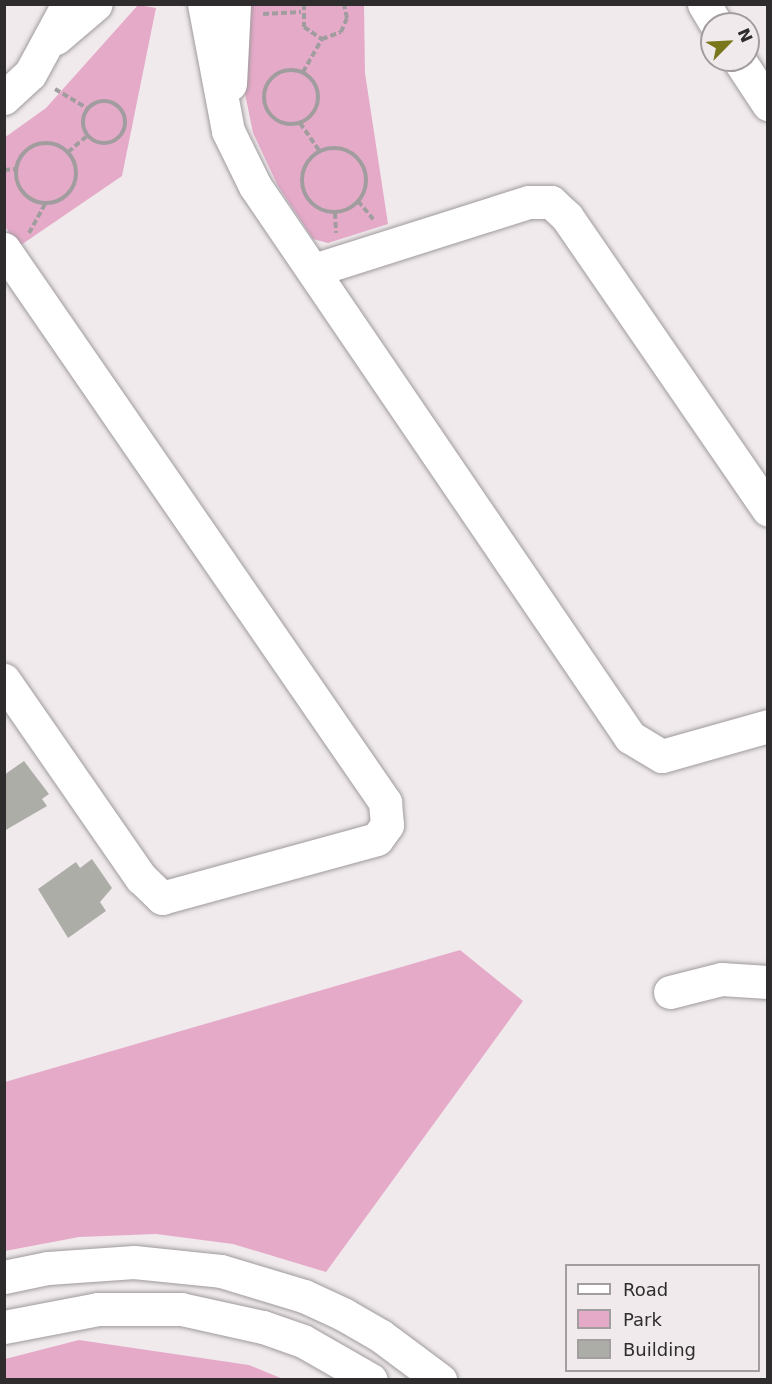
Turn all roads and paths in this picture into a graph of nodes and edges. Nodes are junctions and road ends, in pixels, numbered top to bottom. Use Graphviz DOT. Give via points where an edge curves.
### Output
graph roads {
  1 [pos="68,4"];
  2 [pos="96,4"];
  3 [pos="304,4"];
  4 [pos="344,4"];
  5 [pos="224,8"];
  6 [pos="301,12"];
  7 [pos="322,39"];
  8 [pos="50,43"];
  9 [pos="302,72"];
  10 [pos="747,72"];
  11 [pos="30,74"];
  12 [pos="4,98"];
  13 [pos="768,104"];
  14 [pos="88,109"];
  15 [pos="300,123"];
  16 [pos="88,135"];
  17 [pos="319,150"];
  18 [pos="68,152"];
  19 [pos="16,169"];
  20 [pos="4,170"];
  21 [pos="4,249"];
  22 [pos="314,270"];
  23 [pos="768,510"];
  24 [pos="4,680"];
  25 [pos="768,726"];
  26 [pos="768,982"];
  27 [pos="670,992"];
  28 [pos="5,1277"];
  29 [pos="10,1326"];
  30 [pos="371,1380"];
  31 [pos="440,1380"];
  1 -- 8 [label="street"];
  2 -- 8 [label="street"];
  3 -- 6 [label="path"];
  4 -- 7 [label="path" via="347,18 341,32"];
  5 -- 6 [label="path"];
  5 -- 22 [label="street" via="228,131 255,186"];
  6 -- 7 [label="path" via="308,33"];
  7 -- 9 [label="path"];
  8 -- 11 [label="street"];
  9 -- 15 [label="path" via="316,85 318,94 314,112"];
  9 -- 15 [label="path" via="278,74 265,94 268,111 274,118"];
  10 -- 13 [label="street"];
  11 -- 12 [label="street"];
  11 -- 14 [label="path"];
  14 -- 16 [label="path" via="83,122"];
  14 -- 16 [label="path" via="106,101 119,107 125,119 122,133 112,141 99,142"];
  15 -- 17 [label="path"];
  16 -- 18 [label="path"];
  17 -- 17 [label="path" via="310,157 301,177 306,198 324,211 345,210 361,197 366,177 363,166 349,151"];
  18 -- 19 [label="path" via="60,146 41,143 24,152"];
  18 -- 19 [label="path" via="75,179 56,201 27,196"];
  19 -- 20 [label="path"];
  21 -- 24 [label="street" via="385,801 387,825 377,839 185,895 162,898 141,878"];
  22 -- 23 [label="street" via="529,202 550,202 567,217"];
  22 -- 25 [label="street" via="630,737 662,756"];
  26 -- 27 [label="street" via="721,979"];
  28 -- 29 [label="street"];
  28 -- 31 [label="street" via="91,1263 167,1264 221,1271 304,1296 343,1314 381,1336"];
  29 -- 30 [label="street" via="98,1308 181,1309 263,1327 303,1341"];
}
